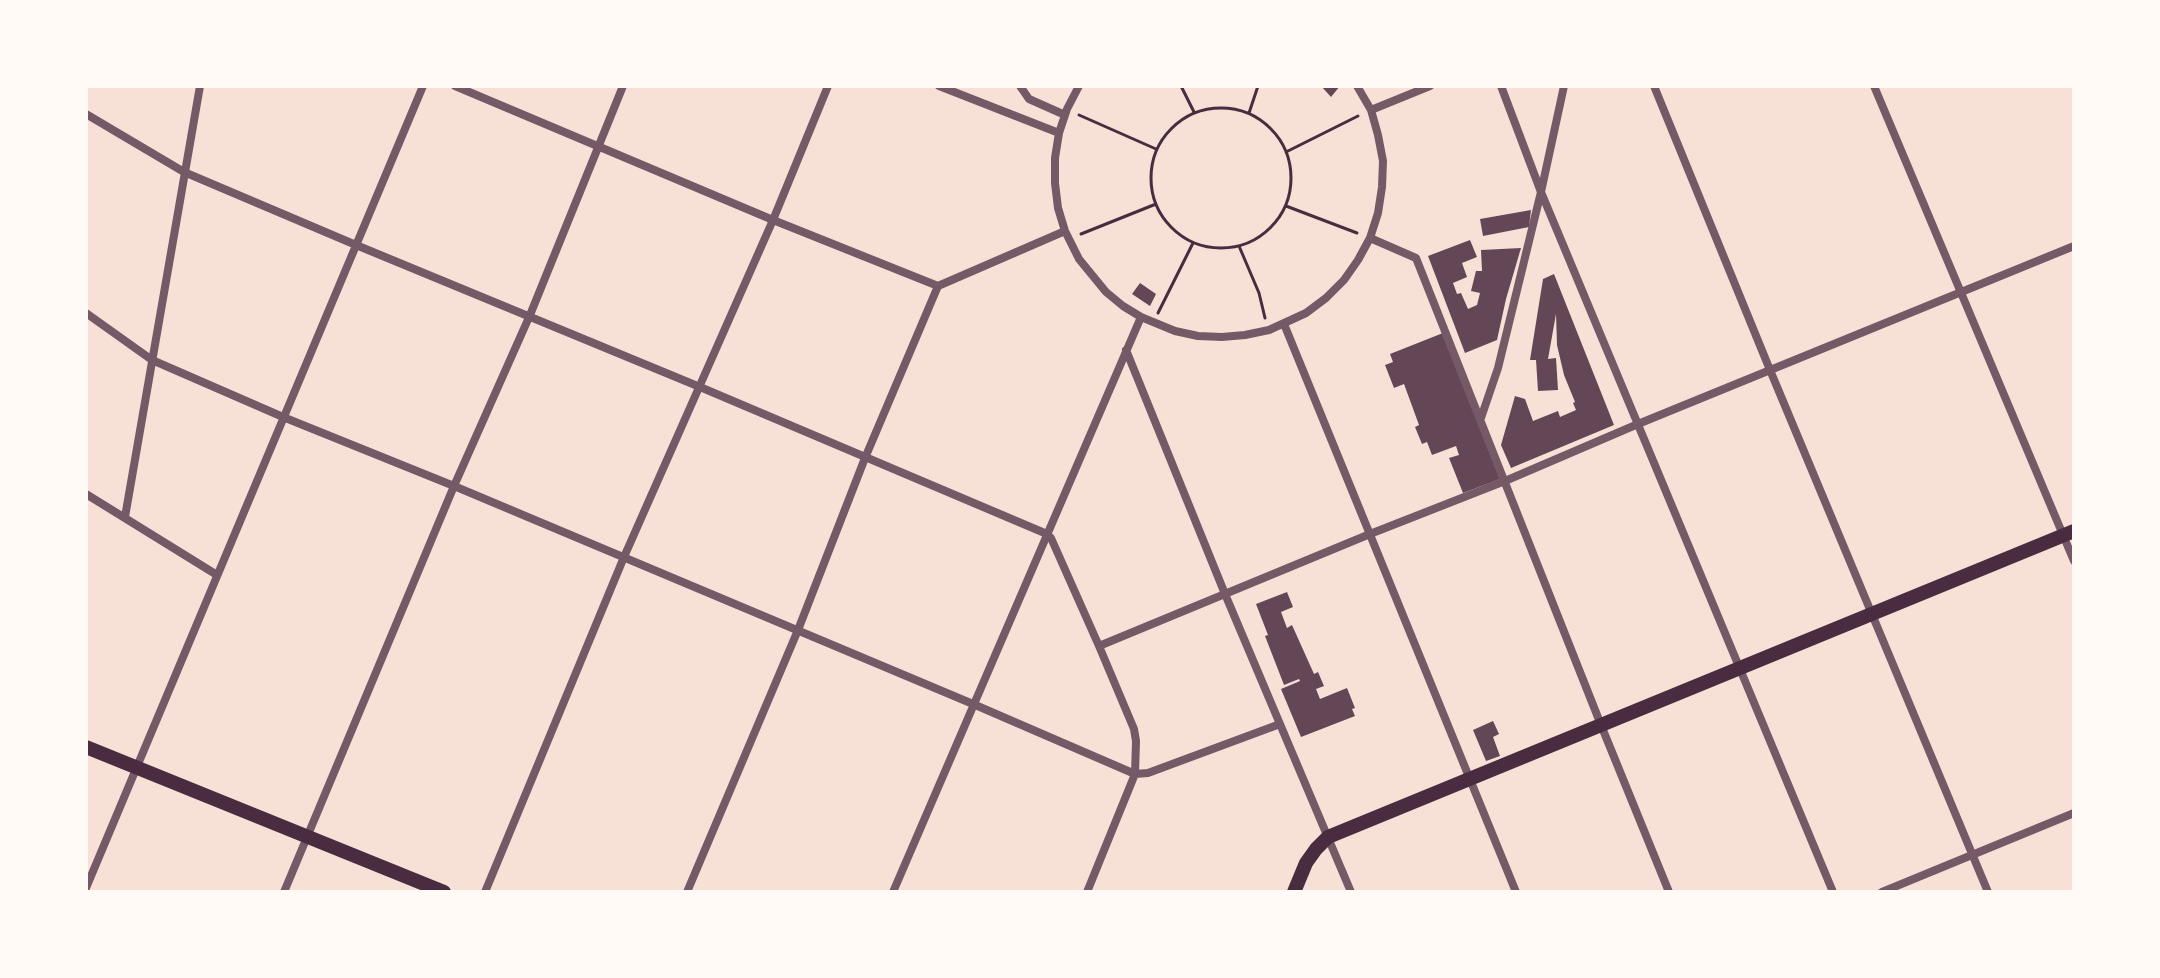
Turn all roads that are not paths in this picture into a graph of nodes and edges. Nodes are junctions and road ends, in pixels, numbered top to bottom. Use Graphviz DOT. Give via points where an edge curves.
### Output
graph roads {
  1 [pos="200,86"];
  2 [pos="423,86"];
  3 [pos="455,86"];
  4 [pos="623,86"];
  5 [pos="828,86"];
  6 [pos="939,86"];
  7 [pos="1020,86"];
  8 [pos="1079,86"];
  9 [pos="1357,86"];
  10 [pos="1430,86"];
  11 [pos="1501,86"];
  12 [pos="1564,86"];
  13 [pos="1654,86"];
  14 [pos="1874,86"];
  15 [pos="1029,99"];
  16 [pos="1371,110"];
  17 [pos="1066,112"];
  18 [pos="86,114"];
  19 [pos="1021,118"];
  20 [pos="1059,133"];
  21 [pos="599,145"];
  22 [pos="184,172"];
  23 [pos="1541,192"];
  24 [pos="773,220"];
  25 [pos="1067,236"];
  26 [pos="1370,238"];
  27 [pos="356,245"];
  28 [pos="2074,246"];
  29 [pos="938,286"];
  30 [pos="1962,292"];
  31 [pos="86,313"];
  32 [pos="530,315"];
  33 [pos="1141,317"];
  34 [pos="1284,324"];
  35 [pos="1126,350"];
  36 [pos="152,360"];
  37 [pos="1770,370"];
  38 [pos="700,387"];
  39 [pos="283,417"];
  40 [pos="1481,418"];
  41 [pos="1638,424"];
  42 [pos="865,458"];
  43 [pos="1505,481"];
  44 [pos="454,486"];
  45 [pos="86,494"];
  46 [pos="125,517"];
  47 [pos="2069,533"];
  48 [pos="1047,534"];
  49 [pos="1370,534"];
  50 [pos="624,557"];
  51 [pos="2074,561"];
  52 [pos="217,575"];
  53 [pos="1225,594"];
  54 [pos="1871,614"];
  55 [pos="798,630"];
  56 [pos="1099,646"];
  57 [pos="1739,668"];
  58 [pos="973,704"];
  59 [pos="1280,724"];
  60 [pos="1601,725"];
  61 [pos="86,747"];
  62 [pos="136,767"];
  63 [pos="1135,774"];
  64 [pos="1470,779"];
  65 [pos="2074,813"];
  66 [pos="306,836"];
  67 [pos="1328,837"];
  68 [pos="1973,855"];
  69 [pos="86,888"];
  70 [pos="284,892"];
  71 [pos="444,892"];
  72 [pos="485,892"];
  73 [pos="687,892"];
  74 [pos="893,892"];
  75 [pos="1087,892"];
  76 [pos="1294,892"];
  77 [pos="1351,892"];
  78 [pos="1516,892"];
  79 [pos="1669,892"];
  80 [pos="1833,892"];
  81 [pos="1882,892"];
  82 [pos="1988,892"];
  1 -- 22 [label="street"];
  2 -- 27 [label="street"];
  3 -- 21 [label="street"];
  4 -- 21 [label="street"];
  5 -- 24 [label="street"];
  6 -- 19 [label="street"];
  7 -- 15 [label="street"];
  8 -- 17 [label="street"];
  9 -- 16 [label="street"];
  10 -- 16 [label="street"];
  11 -- 23 [label="street"];
  12 -- 23 [label="street"];
  13 -- 37 [label="street"];
  14 -- 30 [label="street"];
  15 -- 17 [label="street"];
  15 -- 19 [label="street"];
  16 -- 26 [label="street" via="1383,161"];
  17 -- 20 [label="street"];
  18 -- 22 [label="street"];
  19 -- 20 [label="street"];
  20 -- 25 [label="street" via="1055,183"];
  21 -- 24 [label="street"];
  21 -- 32 [label="street"];
  22 -- 27 [label="street"];
  22 -- 36 [label="street"];
  23 -- 40 [label="street"];
  23 -- 41 [label="street"];
  24 -- 29 [label="street"];
  24 -- 38 [label="street"];
  25 -- 29 [label="street"];
  25 -- 33 [label="street" via="1091,276"];
  26 -- 34 [label="street" via="1326,298"];
  26 -- 40 [label="street" via="1416,258"];
  27 -- 32 [label="street"];
  27 -- 39 [label="street"];
  28 -- 30 [label="street"];
  29 -- 42 [label="street"];
  30 -- 37 [label="street"];
  30 -- 47 [label="street"];
  31 -- 36 [label="street"];
  32 -- 38 [label="street"];
  32 -- 44 [label="street"];
  33 -- 34 [label="street" via="1198,336 1245,335"];
  33 -- 35 [label="street"];
  34 -- 49 [label="street"];
  35 -- 48 [label="street"];
  35 -- 53 [label="street"];
  36 -- 39 [label="street"];
  36 -- 46 [label="street"];
  37 -- 41 [label="street"];
  37 -- 54 [label="street"];
  38 -- 42 [label="street"];
  38 -- 50 [label="street"];
  39 -- 44 [label="street"];
  39 -- 52 [label="street"];
  40 -- 43 [label="street"];
  41 -- 43 [label="street"];
  41 -- 57 [label="street"];
  42 -- 48 [label="street"];
  42 -- 55 [label="street"];
  43 -- 49 [label="street"];
  43 -- 60 [label="street"];
  44 -- 50 [label="street"];
  44 -- 66 [label="street"];
  45 -- 46 [label="street"];
  46 -- 52 [label="street"];
  47 -- 51 [label="street"];
  47 -- 54 [label="main road"];
  48 -- 56 [label="street"];
  48 -- 58 [label="street"];
  49 -- 53 [label="street"];
  49 -- 64 [label="street"];
  50 -- 55 [label="street"];
  50 -- 72 [label="street"];
  52 -- 62 [label="street"];
  53 -- 56 [label="street"];
  53 -- 59 [label="street"];
  54 -- 57 [label="main road"];
  54 -- 68 [label="street"];
  55 -- 58 [label="street"];
  55 -- 73 [label="street"];
  56 -- 63 [label="street" via="1134,729"];
  57 -- 60 [label="main road"];
  57 -- 80 [label="street"];
  58 -- 63 [label="street"];
  58 -- 74 [label="street"];
  59 -- 63 [label="street"];
  59 -- 67 [label="street"];
  60 -- 64 [label="main road"];
  60 -- 79 [label="street"];
  61 -- 62 [label="main road"];
  62 -- 66 [label="main road"];
  62 -- 69 [label="street"];
  63 -- 75 [label="street"];
  64 -- 67 [label="main road"];
  64 -- 78 [label="street"];
  65 -- 68 [label="street"];
  66 -- 70 [label="street"];
  66 -- 71 [label="main road"];
  67 -- 76 [label="main road" via="1306,863"];
  67 -- 77 [label="street"];
  68 -- 81 [label="street"];
  68 -- 82 [label="street"];
}
